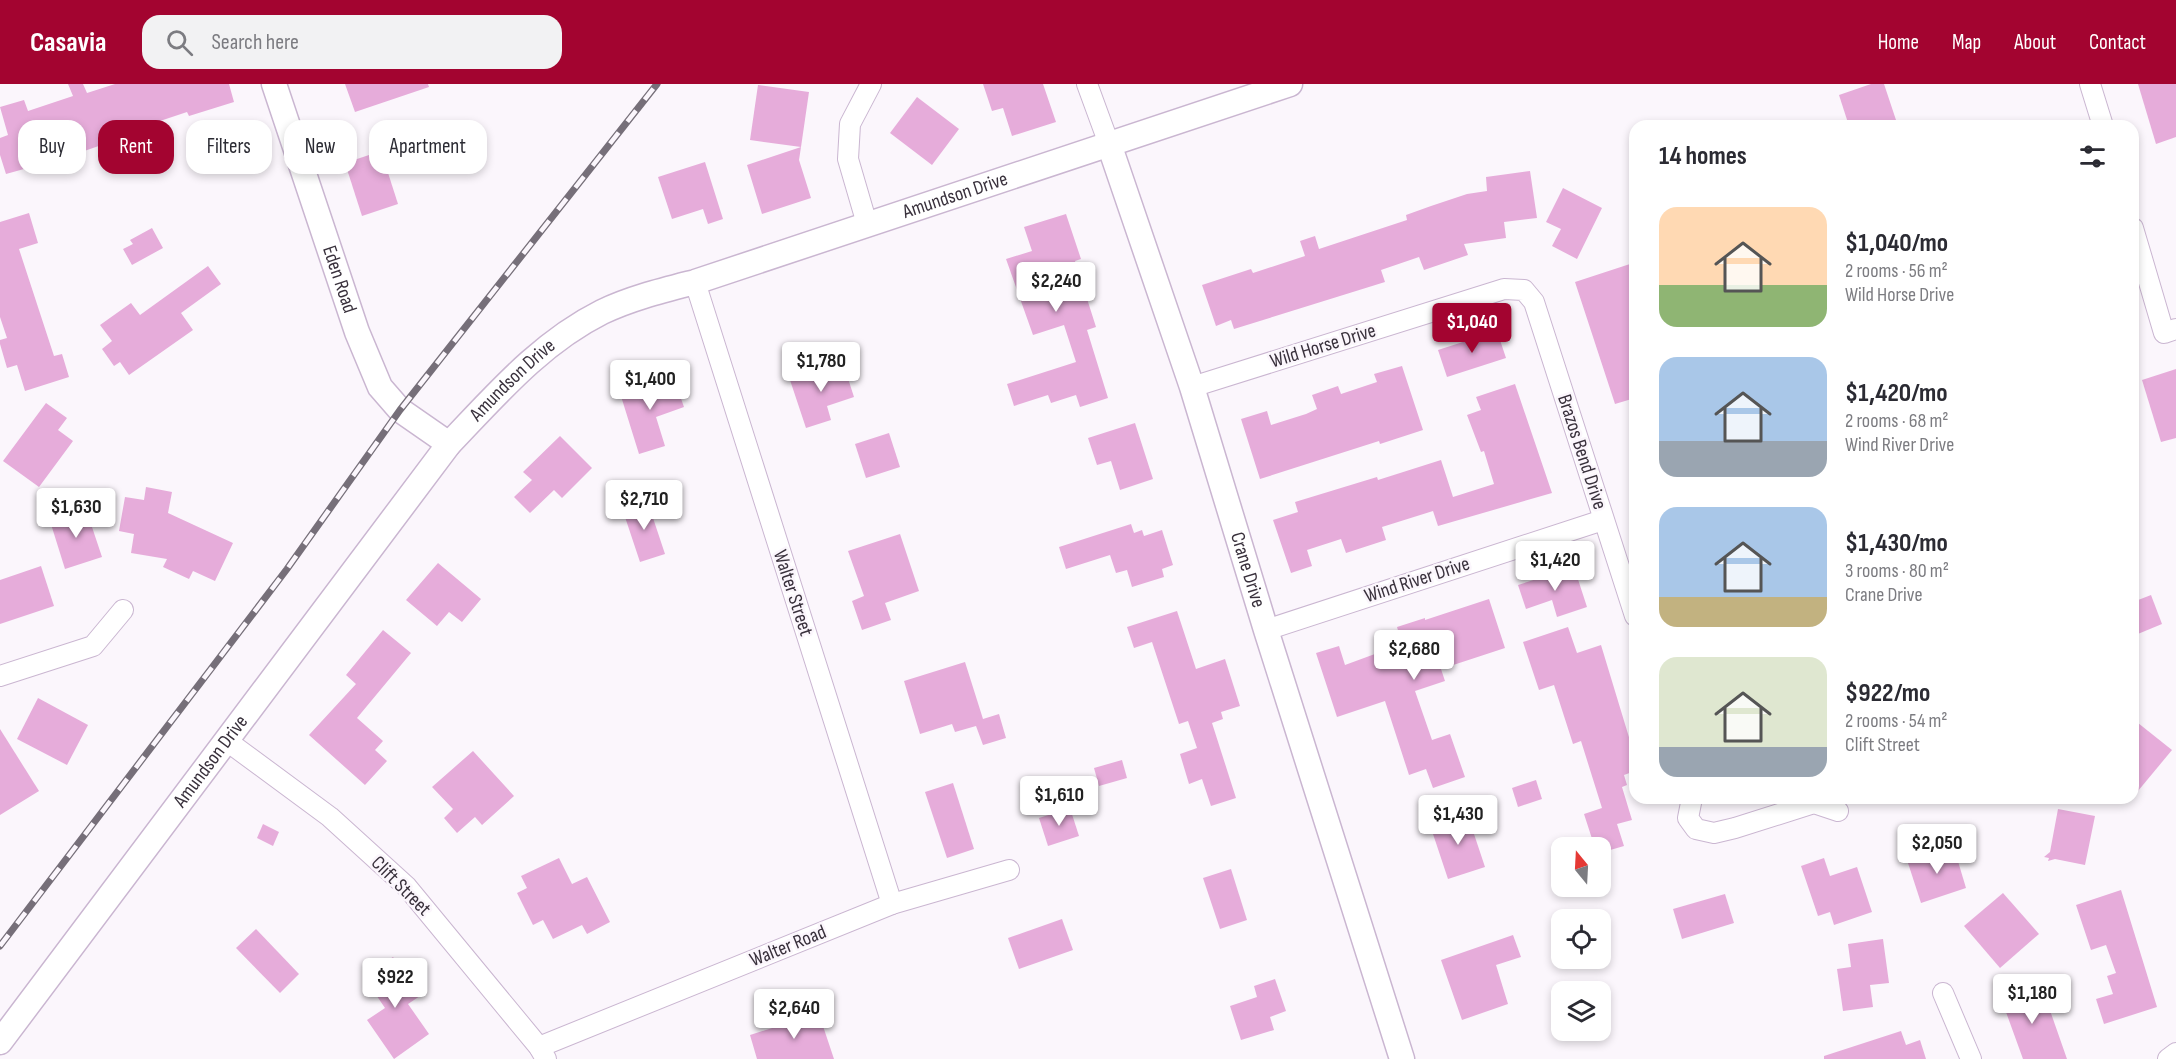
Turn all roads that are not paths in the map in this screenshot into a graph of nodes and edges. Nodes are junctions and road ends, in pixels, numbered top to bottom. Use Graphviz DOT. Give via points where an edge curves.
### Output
graph roads {
  1 [pos="274,84"];
  2 [pos="871,84"];
  3 [pos="1088,84"];
  4 [pos="1290,84"];
  5 [pos="2090,84"];
  6 [pos="2101,120"];
  7 [pos="1109,144"];
  8 [pos="867,224"];
  9 [pos="2139,248"];
  10 [pos="694,282"];
  11 [pos="1524,290"];
  12 [pos="2176,329"];
  13 [pos="1192,387"];
  14 [pos="449,444"];
  15 [pos="1603,520"];
  16 [pos="1629,598"];
  17 [pos="123,610"];
  18 [pos="1266,630"];
  19 [pos="0,676"];
  20 [pos="227,741"];
  21 [pos="1691,804"];
  22 [pos="1811,804"];
  23 [pos="1817,804"];
  24 [pos="1838,811"];
  25 [pos="1009,870"];
  26 [pos="892,904"];
  27 [pos="1943,993"];
  28 [pos="0,1042"];
  29 [pos="543,1053"];
  30 [pos="2176,1053"];
  31 [pos="1402,1059"];
  32 [pos="1971,1059"];
  33 [pos="2168,1059"];
  1 -- 14 [label="street, Eden Road" via="357,332 380,387 400,410"];
  2 -- 8 [label="street" via="850,124 848,159"];
  3 -- 7 [label="street, Crane Drive"];
  4 -- 7 [label="street, Amundson Drive"];
  5 -- 6 [label="street"];
  7 -- 8 [label="street, Amundson Drive"];
  7 -- 13 [label="street, Crane Drive"];
  8 -- 10 [label="street, Amundson Drive"];
  9 -- 12 [label="street" via="2164,333"];
  10 -- 14 [label="street, Amundson Drive" via="603,311 556,339 521,368"];
  10 -- 26 [label="street, Walter Street"];
  11 -- 13 [label="street, Wild Horse Drive" via="1504,289"];
  11 -- 15 [label="street, Brazos Bend Drive" via="1534,302"];
  13 -- 18 [label="street, Crane Drive"];
  14 -- 20 [label="street, Amundson Drive"];
  15 -- 16 [label="street, Brazos Bend Drive"];
  15 -- 18 [label="street, Wind River Drive"];
  17 -- 19 [label="street" via="93,646"];
  18 -- 31 [label="street, Crane Drive"];
  20 -- 28 [label="street, Amundson Drive"];
  20 -- 29 [label="street, Clift Street" via="330,817 407,887"];
  21 -- 22 [label="street" via="1688,818 1696,829 1714,833"];
  23 -- 24 [label="street"];
  25 -- 26 [label="street, Walter Road"];
  26 -- 29 [label="street, Walter Road"];
  27 -- 32 [label="street"];
  30 -- 33 [label="street"];
}
